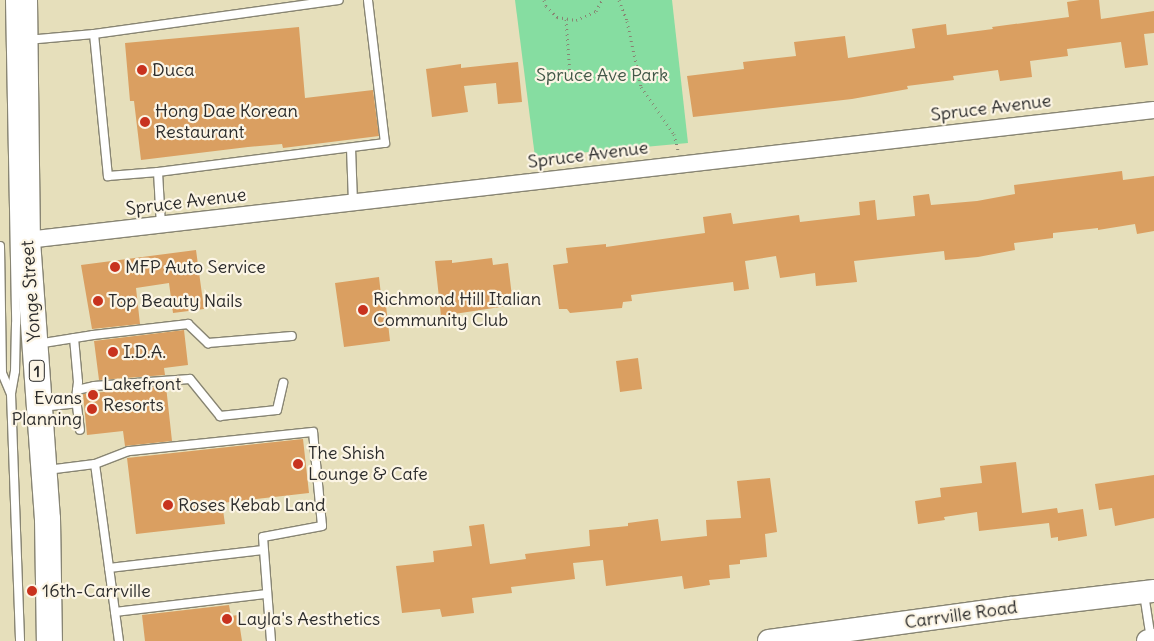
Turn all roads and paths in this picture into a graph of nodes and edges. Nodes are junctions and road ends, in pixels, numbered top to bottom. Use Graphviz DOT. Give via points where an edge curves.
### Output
graph roads {
  1 [pos="10,0"];
  2 [pos="24,0"];
  3 [pos="339,0"];
  4 [pos="368,0"];
  5 [pos="544,0"];
  6 [pos="602,0"];
  7 [pos="619,0"];
  8 [pos="566,19"];
  9 [pos="94,34"];
  10 [pos="25,41"];
  11 [pos="570,74"];
  12 [pos="1154,110"];
  13 [pos="350,148"];
  14 [pos="679,150"];
  15 [pos="158,172"];
  16 [pos="353,203"];
  17 [pos="161,225"];
  18 [pos="27,240"];
  19 [pos="0,246"];
  20 [pos="292,336"];
  21 [pos="74,338"];
  22 [pos="35,344"];
  23 [pos="283,383"];
  24 [pos="77,390"];
  25 [pos="11,394"];
  26 [pos="77,403"];
  27 [pos="39,407"];
  28 [pos="80,430"];
  29 [pos="95,464"];
  30 [pos="44,470"];
  31 [pos="263,550"];
  32 [pos="109,568"];
  33 [pos="1149,592"];
  34 [pos="267,594"];
  35 [pos="115,612"];
  36 [pos="20,641"];
  37 [pos="49,641"];
  38 [pos="119,641"];
  39 [pos="271,641"];
  40 [pos="769,641"];
  41 [pos="1151,641"];
  1 -- 25 [label="lane" via="16,324"];
  2 -- 10 [label="main road, Yonge Street / 1"];
  3 -- 9 [label="lane"];
  4 -- 13 [label="lane" via="386,143"];
  5 -- 8 [label="path" via="552,13"];
  6 -- 8 [label="path" via="596,11 589,15 576,20"];
  7 -- 14 [label="path" via="627,21 641,87 674,134"];
  8 -- 11 [label="path"];
  9 -- 10 [label="lane"];
  9 -- 15 [label="lane" via="108,176"];
  10 -- 18 [label="main road, Yonge Street / 1"];
  12 -- 16 [label="street, Spruce Avenue"];
  13 -- 15 [label="lane"];
  13 -- 16 [label="lane"];
  15 -- 17 [label="lane"];
  16 -- 17 [label="street, Spruce Avenue"];
  17 -- 18 [label="street, Spruce Avenue"];
  18 -- 22 [label="main road, Yonge Street / 1"];
  19 -- 25 [label="lane" via="2,372"];
  20 -- 21 [label="lane" via="208,343 188,324"];
  21 -- 22 [label="lane"];
  21 -- 24 [label="lane"];
  22 -- 27 [label="main road, Yonge Street / 1"];
  23 -- 24 [label="lane" via="277,410 220,416 190,379"];
  24 -- 26 [label="lane"];
  25 -- 36 [label="lane"];
  26 -- 27 [label="lane"];
  26 -- 28 [label="lane"];
  27 -- 30 [label="main road, Yonge Street / 1"];
  29 -- 30 [label="lane"];
  29 -- 31 [label="lane" via="129,451 313,432 322,526 263,537"];
  29 -- 32 [label="lane"];
  30 -- 37 [label="main road, Yonge Street / 1"];
  31 -- 32 [label="lane"];
  31 -- 34 [label="lane"];
  32 -- 35 [label="lane"];
  33 -- 40 [label="main road, Carrville Road"];
  33 -- 41 [label="lane"];
  34 -- 35 [label="lane"];
  34 -- 39 [label="lane"];
  35 -- 38 [label="lane"];
}
